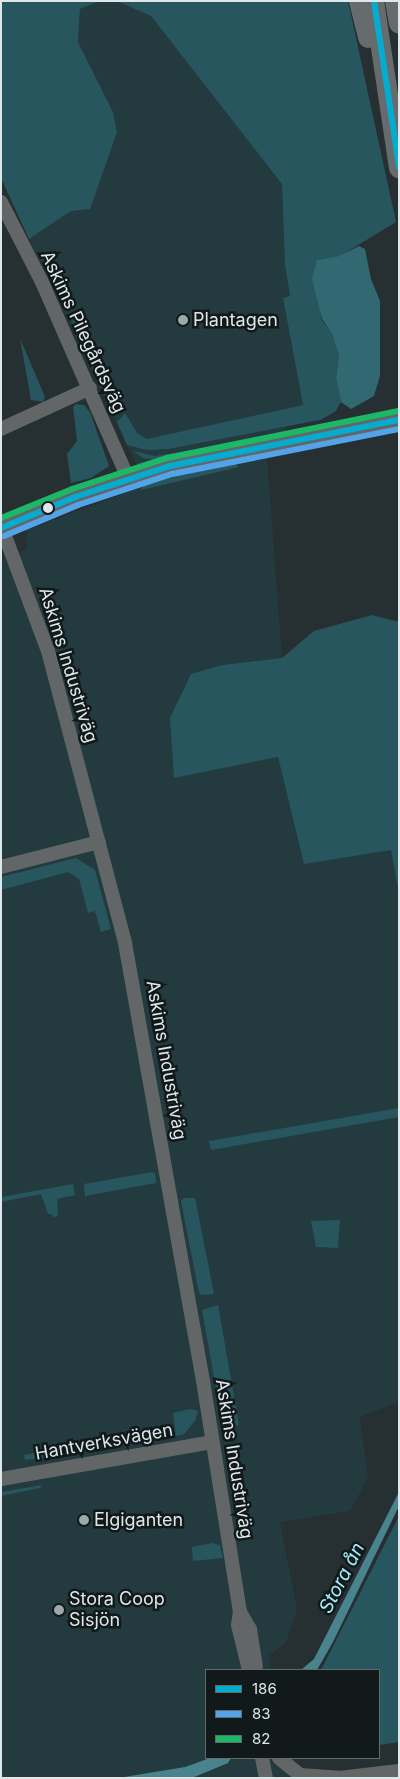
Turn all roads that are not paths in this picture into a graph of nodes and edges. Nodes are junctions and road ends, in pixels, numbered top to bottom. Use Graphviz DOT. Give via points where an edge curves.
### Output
graph roads {
  1 [pos="359,1"];
  2 [pos="374,1"];
  3 [pos="395,1"];
  4 [pos="399,24"];
  5 [pos="395,147"];
  6 [pos="399,168"];
  7 [pos="1,202"];
  8 [pos="90,388"];
  9 [pos="399,420"];
  10 [pos="1,429"];
  11 [pos="128,478"];
  12 [pos="1,528"];
  13 [pos="99,842"];
  14 [pos="1,867"];
  15 [pos="212,1442"];
  16 [pos="1,1479"];
  17 [pos="240,1611"];
  18 [pos="249,1669"];
  19 [pos="257,1669"];
  20 [pos="262,1759"];
  21 [pos="280,1759"];
  22 [pos="399,1771"];
  23 [pos="266,1778"];
  24 [pos="339,1778"];
  1 -- 5 [label="highway"];
  2 -- 5 [label="highway"];
  3 -- 4 [label="highway"];
  5 -- 6 [label="highway"];
  7 -- 8 [label="street, Askims Pilegårdsväg"];
  8 -- 10 [label="street"];
  8 -- 11 [label="street, Askims Pilegårdsväg"];
  9 -- 11 [label="street" via="178,464"];
  11 -- 12 [label="street"];
  12 -- 13 [label="street, Askims Industriväg" via="48,651"];
  13 -- 14 [label="street"];
  13 -- 15 [label="street, Askims Industriväg" via="126,943"];
  15 -- 16 [label="street, Hantverksvägen"];
  15 -- 17 [label="street, Askims Industriväg"];
  17 -- 18 [label="street, Askims Industriväg" via="238,1625"];
  17 -- 19 [label="street, Askims Industriväg" via="250,1630"];
  20 -- 23 [label="street"];
  21 -- 24 [label="street" via="300,1775"];
  22 -- 24 [label="street"];
}
